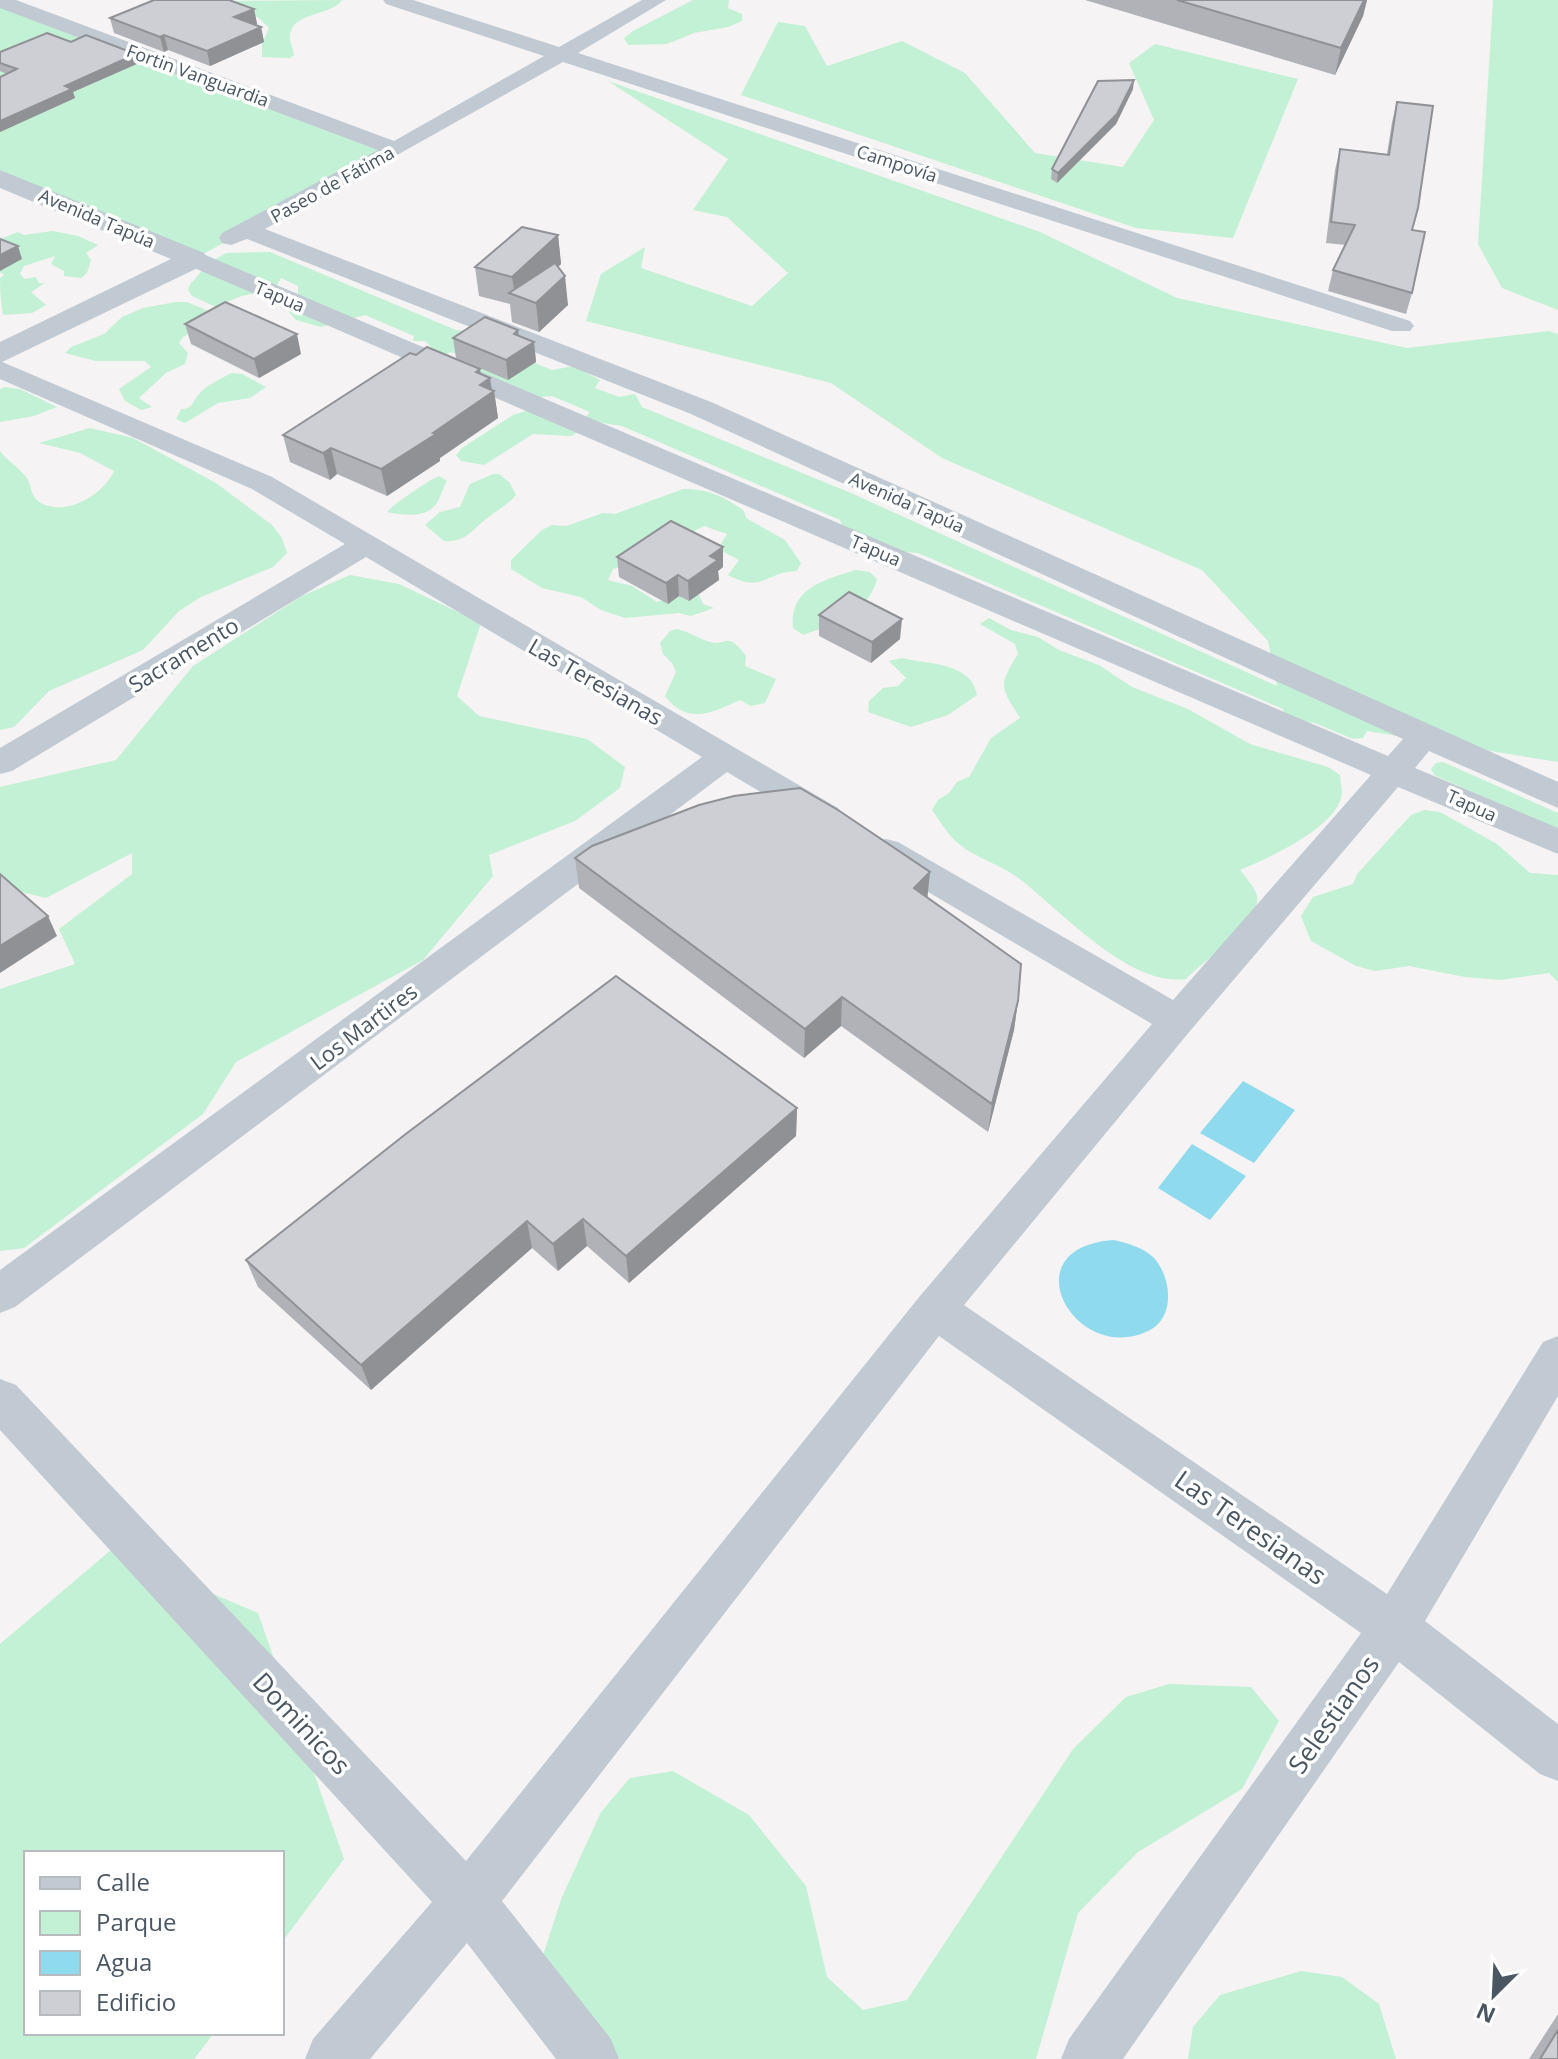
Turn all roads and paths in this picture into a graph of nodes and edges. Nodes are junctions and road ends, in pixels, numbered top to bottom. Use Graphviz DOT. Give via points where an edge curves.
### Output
graph roads {
  1 [pos="393,0"];
  2 [pos="656,0"];
  3 [pos="0,1"];
  4 [pos="561,54"];
  5 [pos="396,149"];
  6 [pos="0,178"];
  7 [pos="246,230"];
  8 [pos="194,259"];
  9 [pos="1401,326"];
  10 [pos="0,354"];
  11 [pos="0,369"];
  12 [pos="365,545"];
  13 [pos="1423,737"];
  14 [pos="725,757"];
  15 [pos="0,763"];
  16 [pos="1394,770"];
  17 [pos="1558,796"];
  18 [pos="1558,842"];
  19 [pos="1177,1021"];
  20 [pos="0,1294"];
  21 [pos="935,1309"];
  22 [pos="1558,1356"];
  23 [pos="0,1399"];
  24 [pos="1394,1627"];
  25 [pos="1558,1756"];
  26 [pos="468,1901"];
  27 [pos="333,2059"];
  28 [pos="591,2059"];
  29 [pos="1089,2059"];
  1 -- 4 [label="street, Campovía"];
  2 -- 4 [label="street, Paseo de Fátima"];
  3 -- 5 [label="street, Fortin Vanguardia"];
  4 -- 5 [label="street, Paseo de Fátima"];
  4 -- 9 [label="street, Campovía"];
  5 -- 7 [label="street, Paseo de Fátima"];
  6 -- 8 [label="street, Avenida Tapúa"];
  7 -- 8 [label="street, Paseo de Fátima"];
  7 -- 13 [label="street, Avenida Tapúa" via="701,408"];
  8 -- 10 [label="street, Paseo de Fátima"];
  8 -- 16 [label="street, Tapua"];
  11 -- 12 [label="street, Las Teresianas" via="262,483"];
  12 -- 14 [label="street, Las Teresianas"];
  12 -- 15 [label="street, Sacramento"];
  13 -- 16 [label="street"];
  13 -- 17 [label="street, Avenida Tapúa"];
  14 -- 19 [label="street, Las Teresianas"];
  14 -- 20 [label="street, Los Martires"];
  16 -- 18 [label="street, Tapua"];
  16 -- 19 [label="street"];
  19 -- 21 [label="street"];
  21 -- 24 [label="street, Las Teresianas"];
  21 -- 26 [label="street"];
  22 -- 24 [label="street, Selestianos"];
  23 -- 26 [label="street, Dominicos"];
  24 -- 25 [label="street, Las Teresianas"];
  24 -- 29 [label="street, Selestianos"];
  26 -- 27 [label="street"];
  26 -- 28 [label="street, Dominicos"];
}
